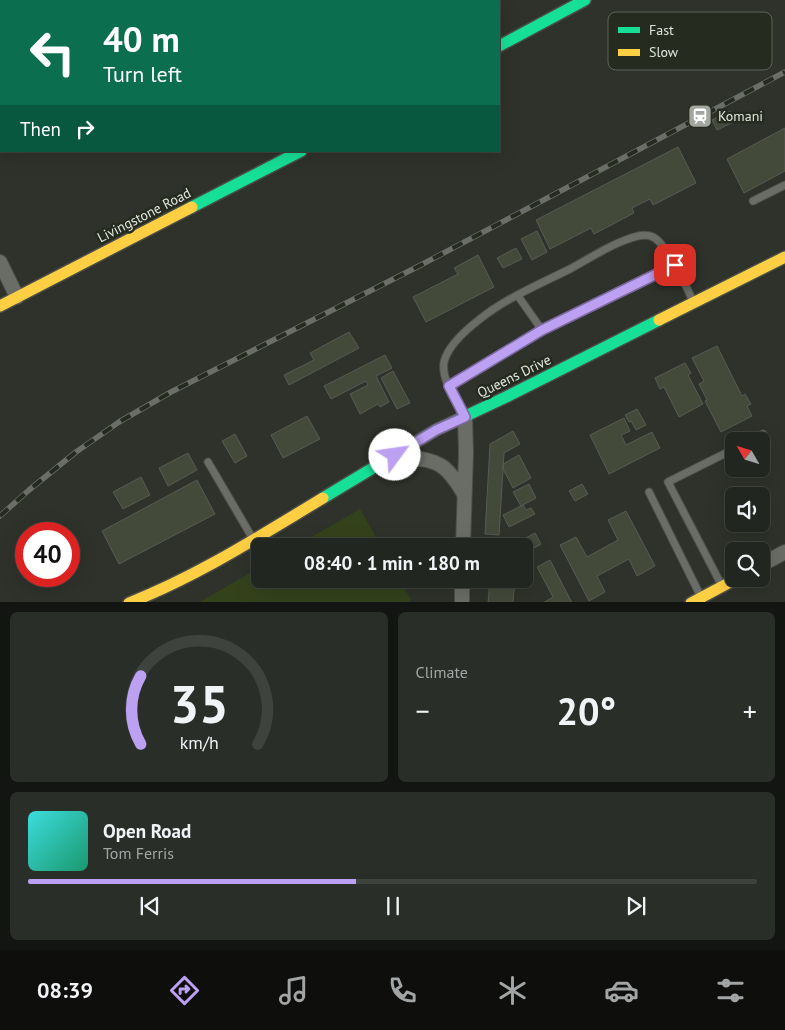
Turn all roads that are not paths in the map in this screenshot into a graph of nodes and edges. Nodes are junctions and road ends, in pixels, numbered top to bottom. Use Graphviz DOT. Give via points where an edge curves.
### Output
graph roads {
  1 [pos="584,0"];
  2 [pos="500,45"];
  3 [pos="299,152"];
  4 [pos="785,185"];
  5 [pos="753,201"];
  6 [pos="785,257"];
  7 [pos="0,262"];
  8 [pos="675,265"];
  9 [pos="518,296"];
  10 [pos="17,297"];
  11 [pos="695,303"];
  12 [pos="0,306"];
  13 [pos="542,330"];
  14 [pos="449,386"];
  15 [pos="465,417"];
  16 [pos="725,454"];
  17 [pos="395,455"];
  18 [pos="208,462"];
  19 [pos="649,492"];
  20 [pos="464,494"];
  21 [pos="253,538"];
  22 [pos="257,538"];
  23 [pos="463,538"];
  24 [pos="251,542"];
  25 [pos="785,552"];
  26 [pos="770,560"];
  27 [pos="725,584"];
  28 [pos="722,586"];
  29 [pos="462,588"];
  30 [pos="696,600"];
  31 [pos="129,602"];
  32 [pos="462,602"];
  1 -- 2 [label="street"];
  3 -- 10 [label="street, Livingstone Road"];
  4 -- 5 [label="lane"];
  6 -- 11 [label="street, Queens Drive"];
  7 -- 10 [label="street"];
  8 -- 9 [label="lane" via="659,241 639,236"];
  8 -- 11 [label="lane"];
  8 -- 13 [label="lane"];
  9 -- 13 [label="lane"];
  9 -- 14 [label="lane" via="481,318 450,350 444,368"];
  10 -- 12 [label="street, Livingstone Road"];
  11 -- 15 [label="street, Queens Drive"];
  13 -- 14 [label="lane"];
  14 -- 15 [label="lane"];
  15 -- 17 [label="street, Queens Drive"];
  15 -- 20 [label="street"];
  16 -- 28 [label="lane" via="668,482"];
  17 -- 20 [label="street" via="441,464"];
  17 -- 22 [label="street, Queens Drive"];
  18 -- 21 [label="lane"];
  19 -- 30 [label="lane"];
  20 -- 23 [label="street"];
  24 -- 31 [label="street, Queens Drive" via="162,590"];
  25 -- 26 [label="street"];
  27 -- 28 [label="street"];
  28 -- 30 [label="street"];
  29 -- 32 [label="street"];
}
